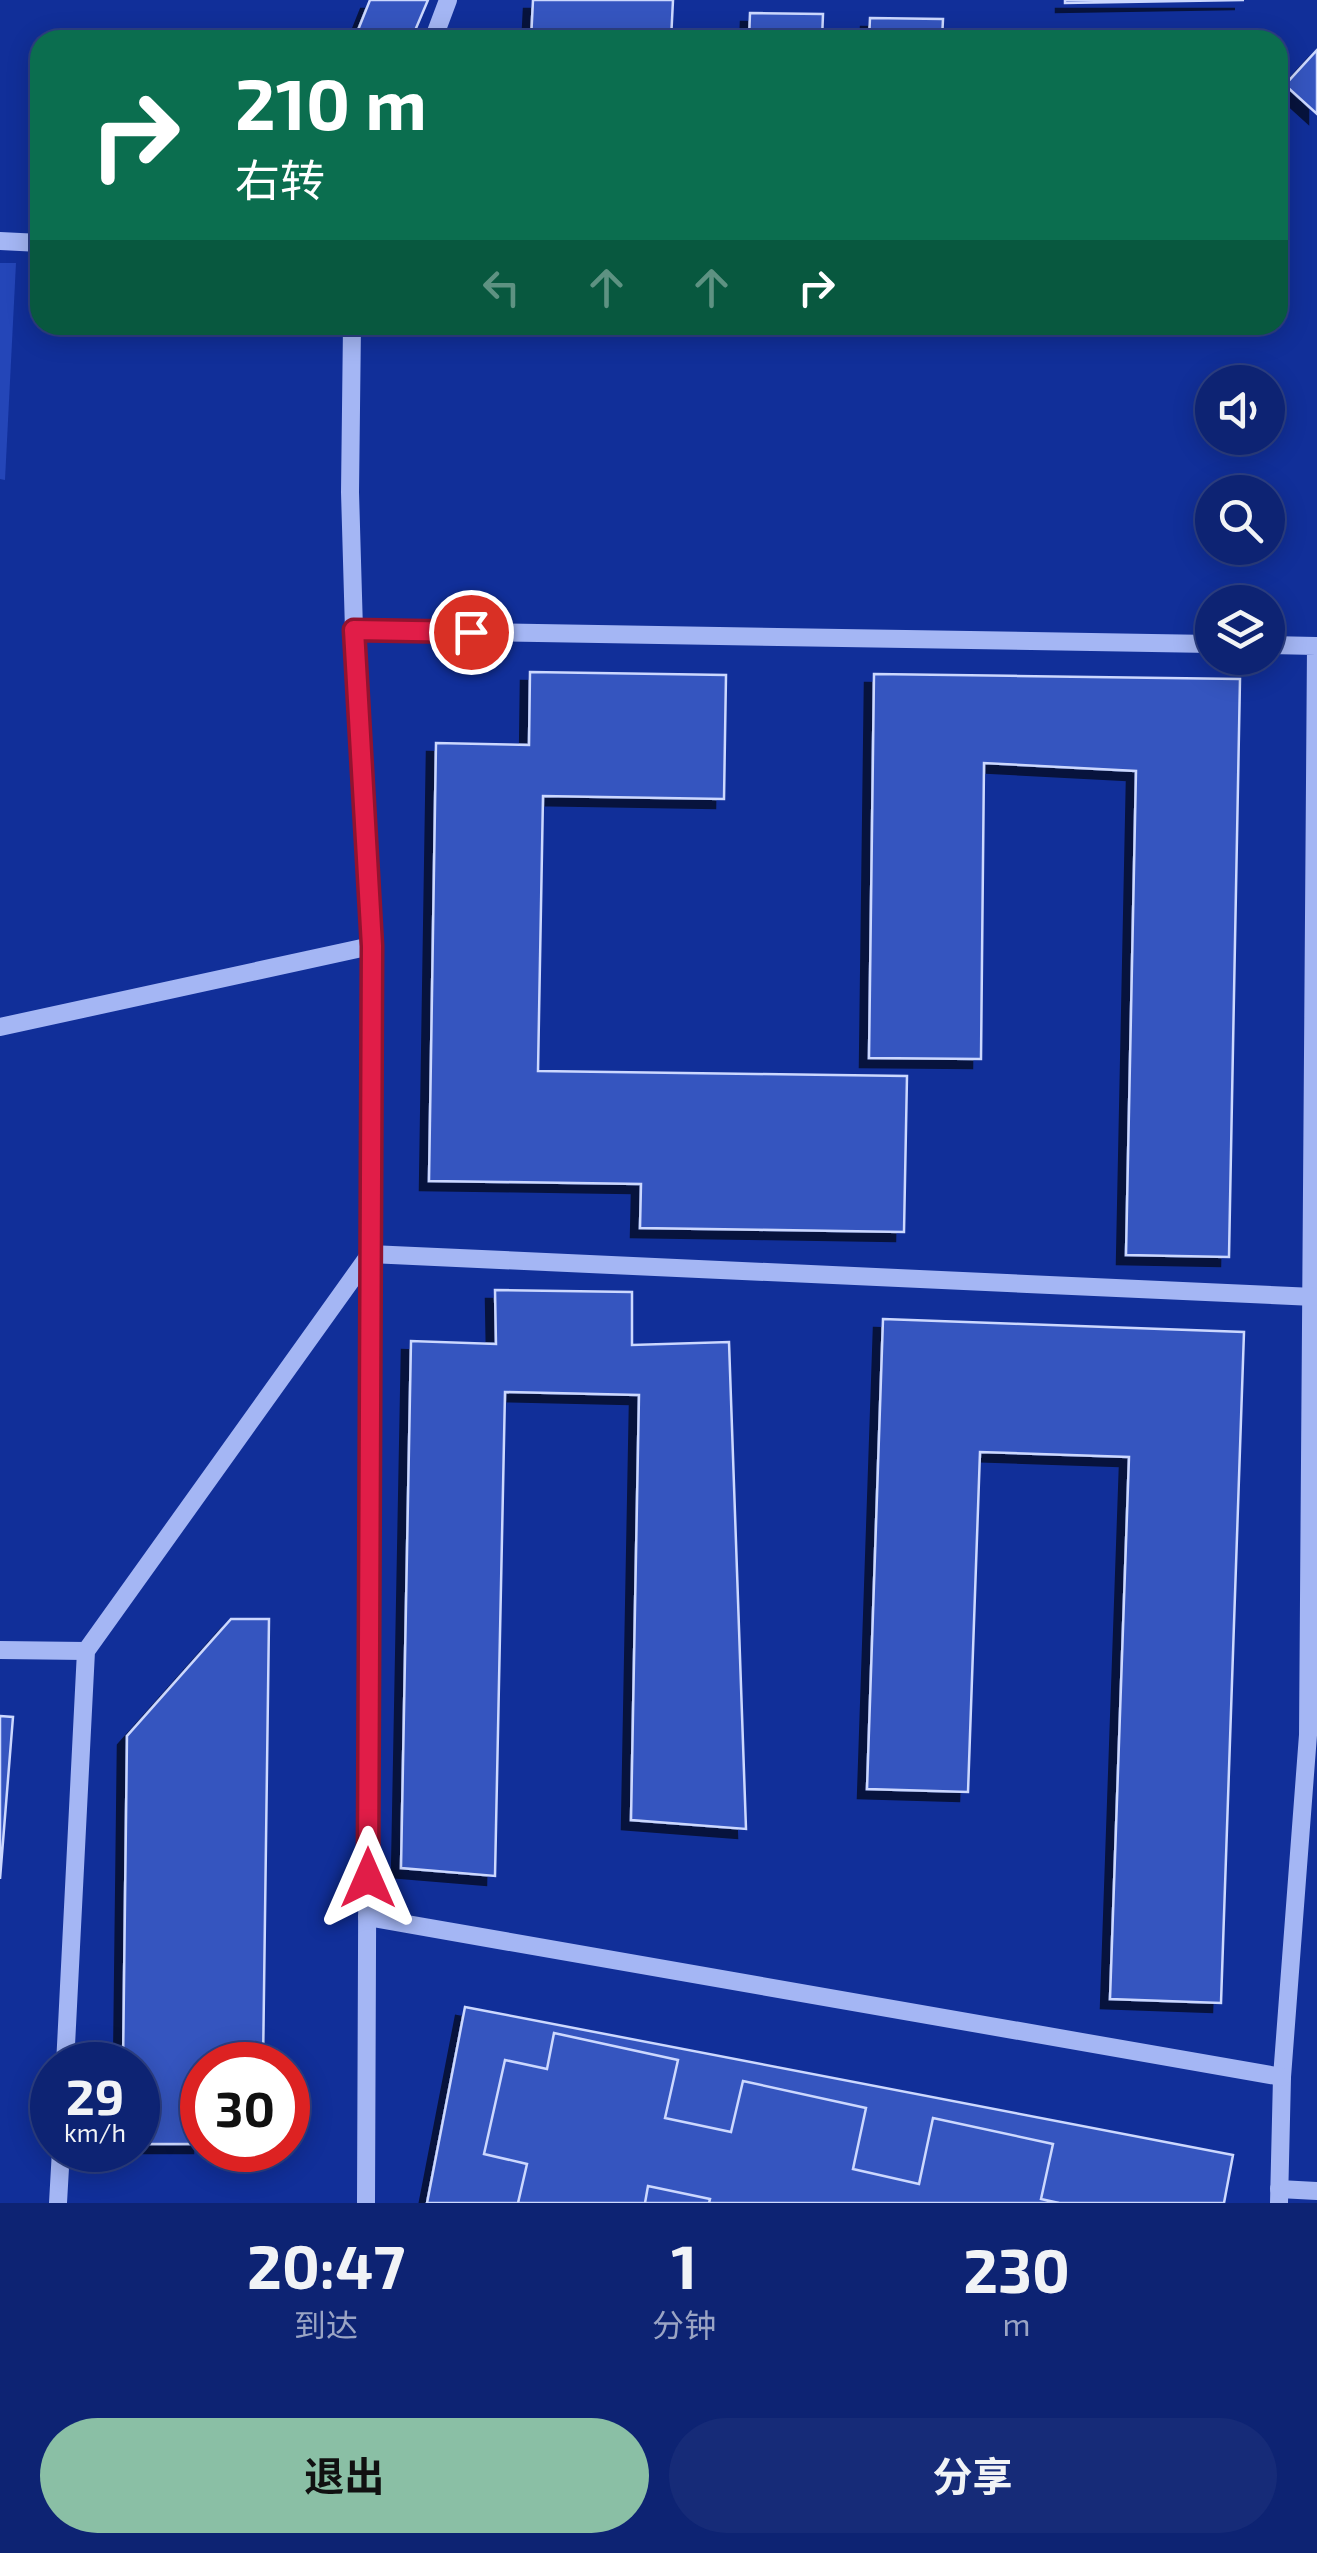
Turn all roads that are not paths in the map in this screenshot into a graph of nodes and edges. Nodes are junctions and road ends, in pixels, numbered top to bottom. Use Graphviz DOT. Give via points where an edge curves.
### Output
graph roads {
  1 [pos="448,0"];
  2 [pos="437,30"];
  3 [pos="0,241"];
  4 [pos="30,242"];
  5 [pos="352,335"];
  6 [pos="354,630"];
  7 [pos="1195,644"];
  8 [pos="1285,645"];
  9 [pos="372,946"];
  10 [pos="0,1027"];
  11 [pos="370,1254"];
  12 [pos="1314,1296"];
  13 [pos="0,1650"];
  14 [pos="86,1651"];
  15 [pos="1312,1732"];
  16 [pos="367,1918"];
  17 [pos="66,2042"];
  18 [pos="1282,2076"];
  19 [pos="60,2172"];
  20 [pos="1317,2191"];
  21 [pos="1279,2196"];
  22 [pos="58,2203"];
  23 [pos="366,2203"];
  1 -- 2 [label="street"];
  3 -- 4 [label="street"];
  5 -- 6 [label="street"];
  6 -- 7 [label="street"];
  6 -- 9 [label="street"];
  8 -- 12 [label="street" via="1316,646"];
  9 -- 10 [label="street"];
  9 -- 11 [label="street"];
  11 -- 12 [label="street"];
  11 -- 14 [label="street"];
  11 -- 16 [label="street"];
  12 -- 15 [label="street"];
  13 -- 14 [label="street"];
  14 -- 17 [label="street"];
  15 -- 18 [label="street"];
  16 -- 18 [label="street"];
  16 -- 23 [label="street"];
  18 -- 21 [label="street"];
  19 -- 22 [label="street"];
  20 -- 21 [label="street"];
}
